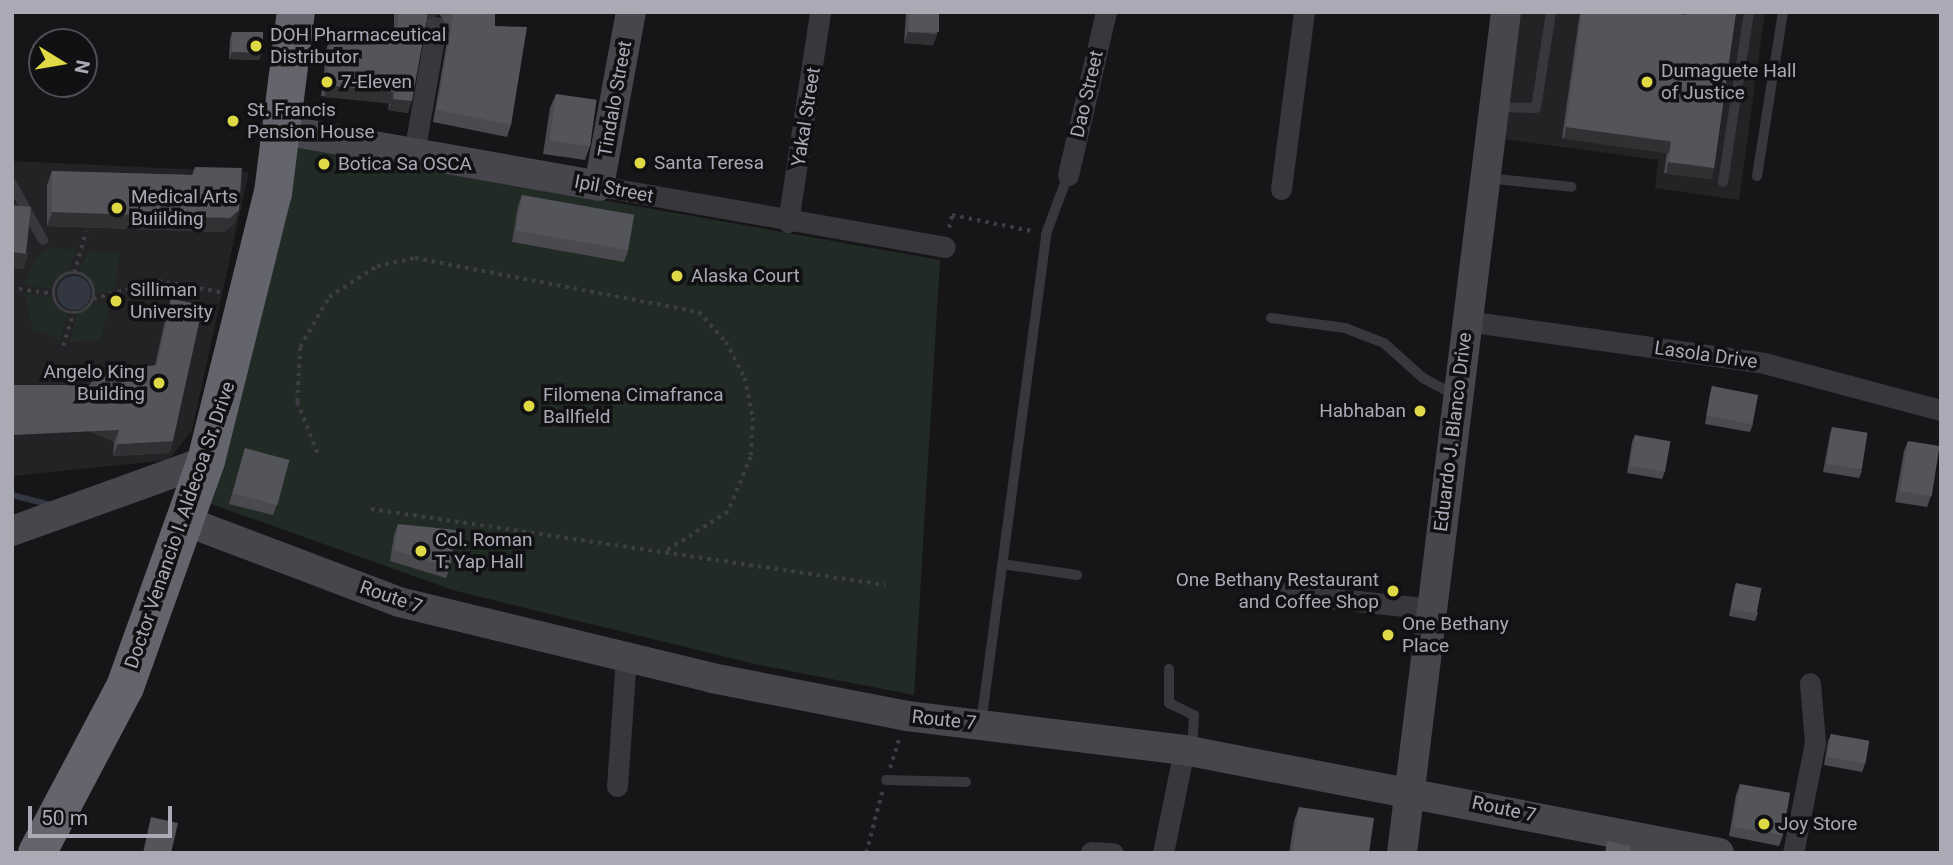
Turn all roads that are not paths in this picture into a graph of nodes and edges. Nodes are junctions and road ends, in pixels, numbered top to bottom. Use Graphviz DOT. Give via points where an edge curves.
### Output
graph roads {
  1 [pos="296,12"];
  2 [pos="631,12"];
  3 [pos="820,12"];
  4 [pos="1106,12"];
  5 [pos="1304,12"];
  6 [pos="1506,12"];
  7 [pos="1551,12"];
  8 [pos="1749,12"];
  9 [pos="1783,12"];
  10 [pos="436,27"];
  11 [pos="1493,106"];
  12 [pos="283,130"];
  13 [pos="414,153"];
  14 [pos="1068,175"];
  15 [pos="1757,176"];
  16 [pos="1484,178"];
  17 [pos="1723,181"];
  18 [pos="12,184"];
  19 [pos="600,186"];
  20 [pos="1572,187"];
  21 [pos="1281,189"];
  22 [pos="788,222"];
  23 [pos="43,240"];
  24 [pos="945,247"];
  25 [pos="1271,318"];
  26 [pos="1466,321"];
  27 [pos="1457,396"];
  28 [pos="1941,410"];
  29 [pos="205,460"];
  30 [pos="185,521"];
  31 [pos="12,531"];
  32 [pos="1002,564"];
  33 [pos="1077,575"];
  34 [pos="1284,593"];
  35 [pos="1431,609"];
  36 [pos="626,658"];
  37 [pos="1169,668"];
  38 [pos="1810,683"];
  39 [pos="981,724"];
  40 [pos="1188,750"];
  41 [pos="886,780"];
  42 [pos="967,782"];
  43 [pos="617,786"];
  44 [pos="1408,789"];
  45 [pos="1091,852"];
  46 [pos="37,853"];
  47 [pos="1113,853"];
  48 [pos="1163,853"];
  49 [pos="1402,853"];
  50 [pos="1719,853"];
  51 [pos="1793,853"];
  1 -- 12 [label="highway, Doctor Venancio I. Aldecoa Sr. Drive"];
  2 -- 19 [label="street, Tindalo Street"];
  3 -- 22 [label="street, Yakal Street"];
  4 -- 14 [label="street, Dao Street"];
  5 -- 21 [label="street"];
  6 -- 11 [label="street, Eduardo J. Blanco Drive"];
  7 -- 11 [label="lane" via="1536,108"];
  8 -- 17 [label="lane"];
  9 -- 15 [label="lane"];
  10 -- 13 [label="street"];
  11 -- 16 [label="street, Eduardo J. Blanco Drive"];
  12 -- 13 [label="street, Ipil Street"];
  12 -- 29 [label="highway, Doctor Venancio I. Aldecoa Sr. Drive" via="254,284"];
  13 -- 19 [label="street, Ipil Street"];
  14 -- 32 [label="lane" via="1046,234"];
  16 -- 20 [label="lane"];
  16 -- 26 [label="street, Eduardo J. Blanco Drive"];
  18 -- 23 [label="lane"];
  19 -- 22 [label="street, Ipil Street"];
  22 -- 24 [label="street, Ipil Street"];
  25 -- 27 [label="lane" via="1345,328 1384,343 1423,378"];
  26 -- 27 [label="street, Eduardo J. Blanco Drive"];
  26 -- 28 [label="street, Lasola Drive" via="1764,363"];
  27 -- 35 [label="street, Eduardo J. Blanco Drive"];
  29 -- 30 [label="highway, Doctor Venancio I. Aldecoa Sr. Drive"];
  29 -- 31 [label="street"];
  30 -- 36 [label="street, Route 7" via="399,602"];
  30 -- 46 [label="highway, Doctor Venancio I. Aldecoa Sr. Drive" via="125,687"];
  32 -- 33 [label="lane"];
  32 -- 39 [label="lane"];
  34 -- 35 [label="street"];
  35 -- 44 [label="street, Eduardo J. Blanco Drive"];
  36 -- 39 [label="street, Route 7" via="907,716"];
  36 -- 43 [label="street"];
  37 -- 40 [label="lane" via="1169,703 1193,712 1196,721"];
  38 -- 51 [label="street" via="1815,743"];
  39 -- 40 [label="street, Route 7"];
  40 -- 44 [label="street, Route 7"];
  40 -- 48 [label="street"];
  41 -- 42 [label="lane"];
  44 -- 49 [label="street, Eduardo J. Blanco Drive"];
  44 -- 50 [label="street, Route 7"];
  45 -- 47 [label="street"];
}
